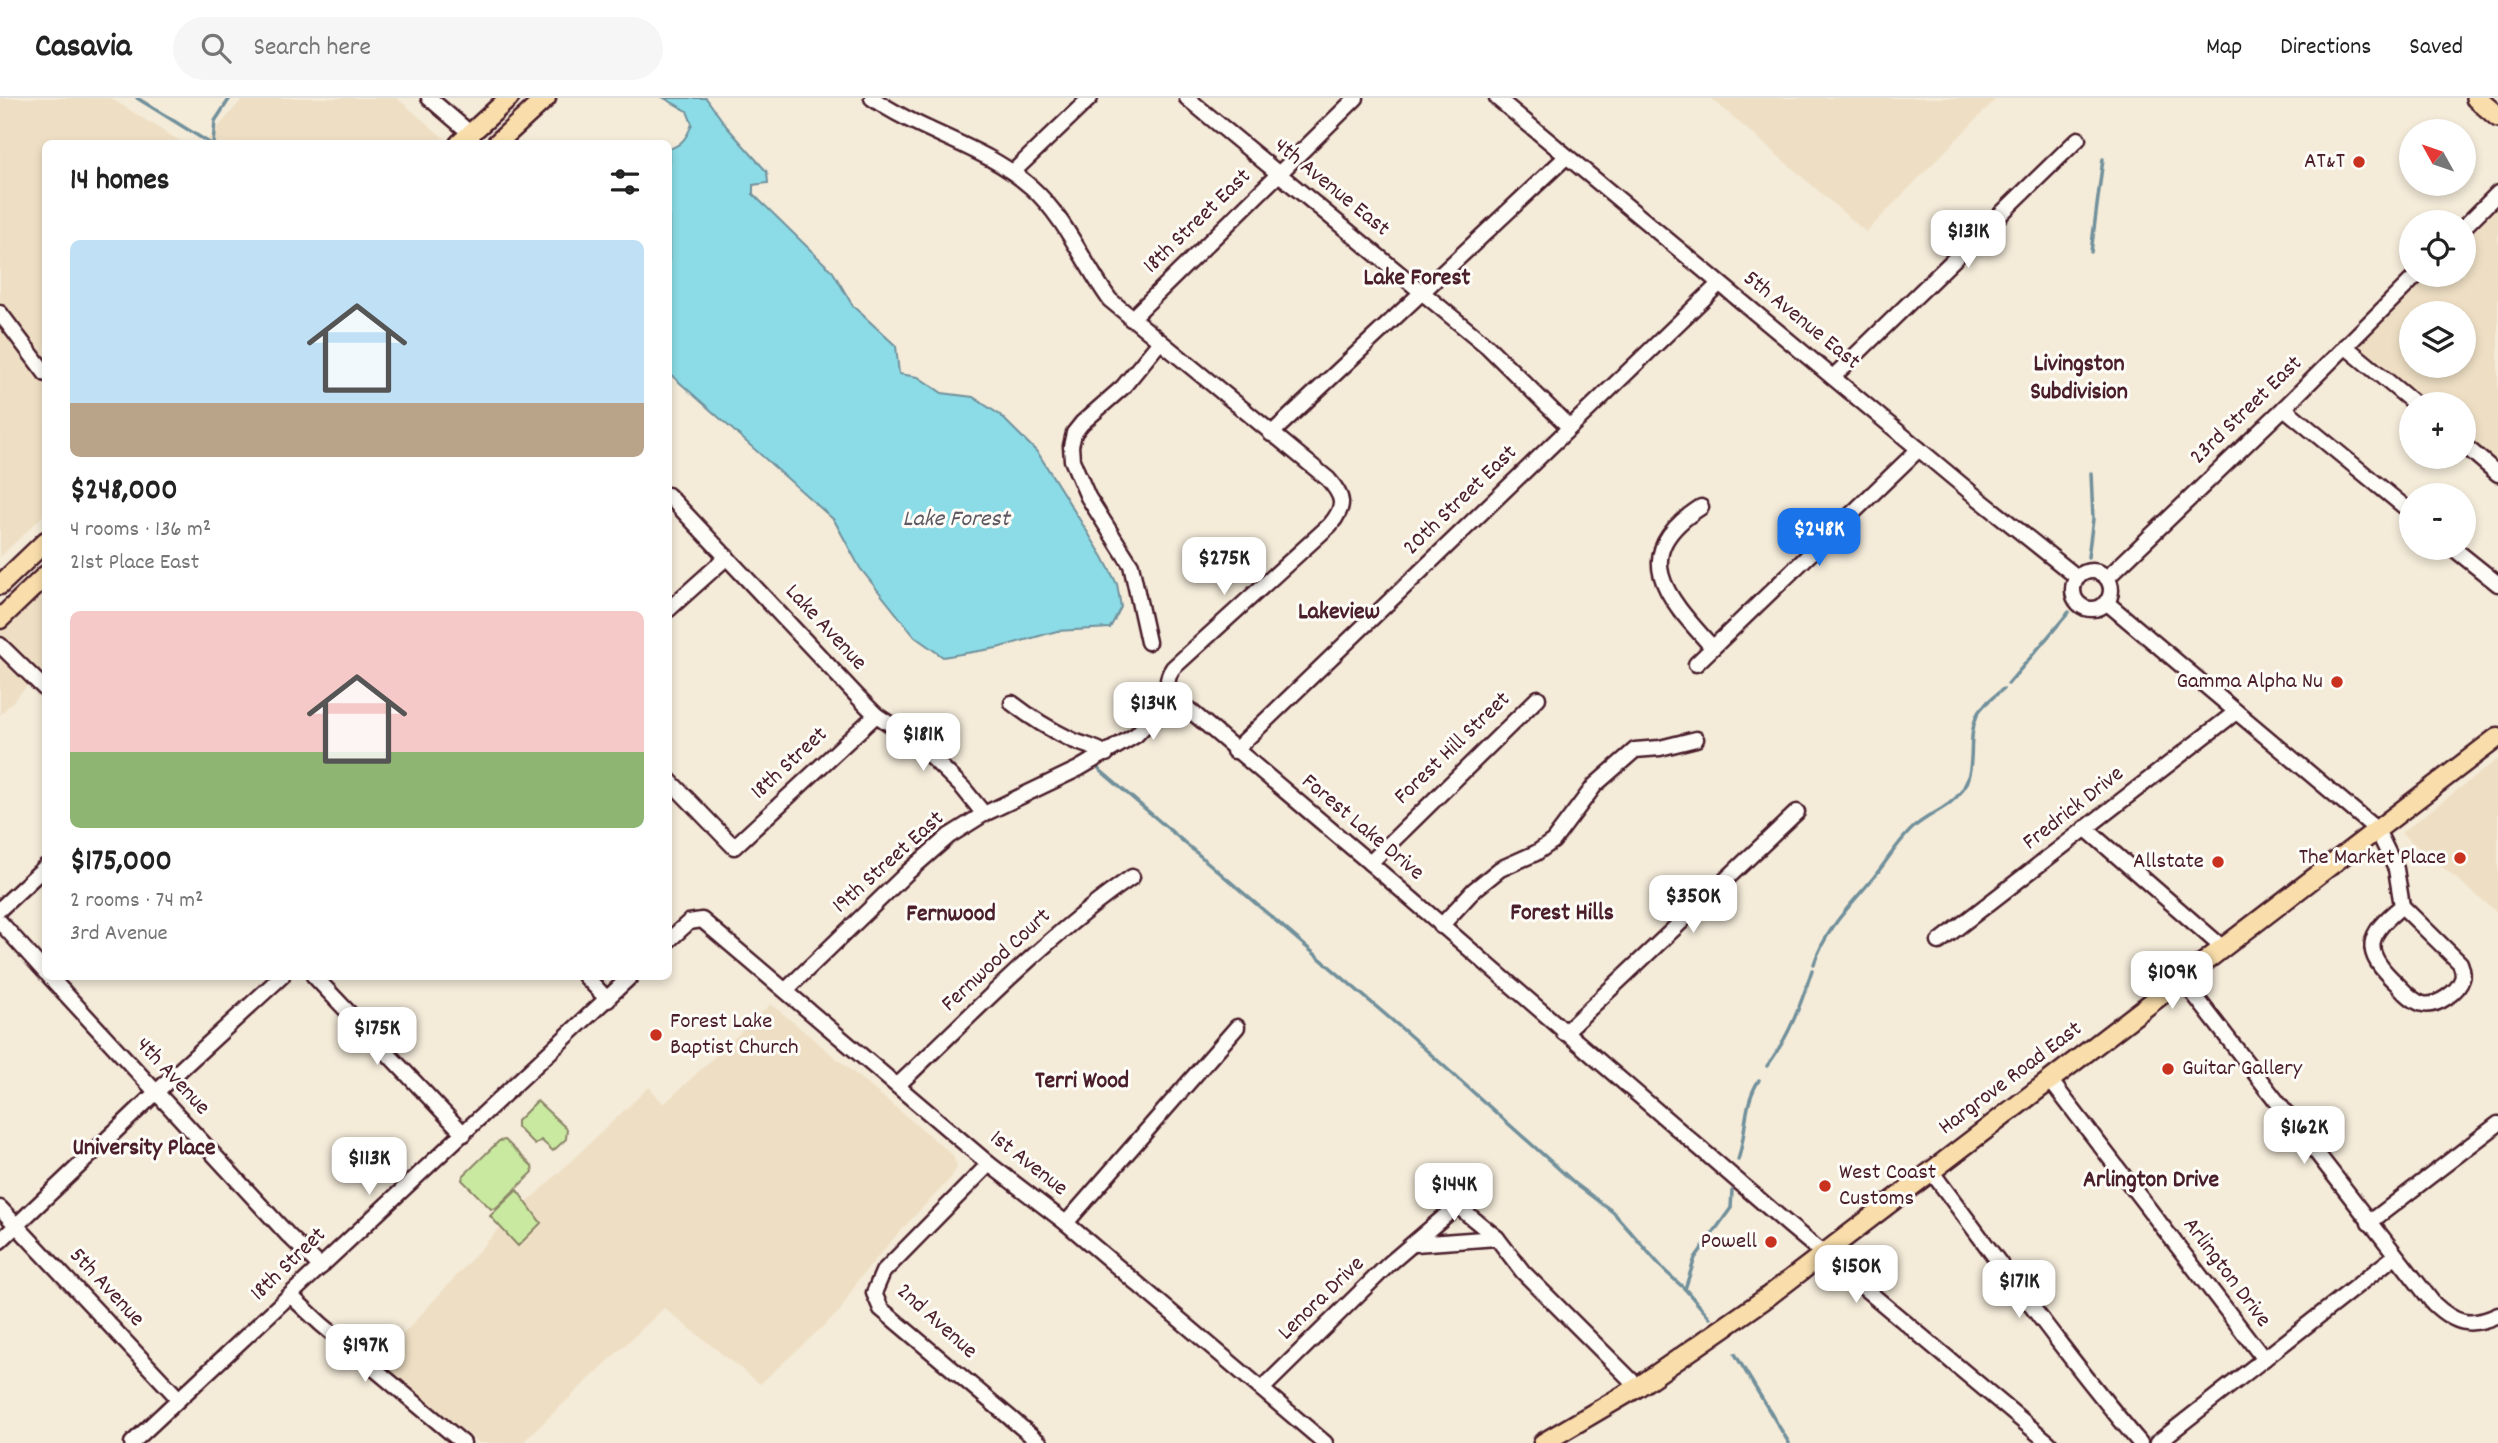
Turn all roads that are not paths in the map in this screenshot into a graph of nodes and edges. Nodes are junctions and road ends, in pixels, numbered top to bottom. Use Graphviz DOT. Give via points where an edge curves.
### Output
graph roads {
  1 [pos="429,98"];
  2 [pos="509,98"];
  3 [pos="546,98"];
  4 [pos="872,98"];
  5 [pos="1090,98"];
  6 [pos="1187,98"];
  7 [pos="1356,98"];
  8 [pos="1497,98"];
  9 [pos="2476,98"];
  10 [pos="2498,117"];
  11 [pos="2078,139"];
  12 [pos="468,140"];
  13 [pos="500,140"];
  14 [pos="1566,157"];
  15 [pos="1013,172"];
  16 [pos="1278,175"];
  17 [pos="2498,193"];
  18 [pos="2476,215"];
  19 [pos="1719,284"];
  20 [pos="2405,287"];
  21 [pos="1423,293"];
  22 [pos="0,313"];
  23 [pos="1131,319"];
  24 [pos="1159,343"];
  25 [pos="2345,346"];
  26 [pos="42,369"];
  27 [pos="1833,377"];
  28 [pos="2401,392"];
  29 [pos="2284,408"];
  30 [pos="1569,427"];
  31 [pos="1271,434"];
  32 [pos="1919,449"];
  33 [pos="2476,455"];
  34 [pos="2498,474"];
  35 [pos="672,499"];
  36 [pos="2399,502"];
  37 [pos="1701,508"];
  38 [pos="42,545"];
  39 [pos="727,557"];
  40 [pos="2468,560"];
  41 [pos="2077,577"];
  42 [pos="2107,578"];
  43 [pos="42,579"];
  44 [pos="2498,584"];
  45 [pos="0,585"];
  46 [pos="2106,602"];
  47 [pos="672,606"];
  48 [pos="0,619"];
  49 [pos="1148,642"];
  50 [pos="0,645"];
  51 [pos="1712,647"];
  52 [pos="1696,664"];
  53 [pos="42,686"];
  54 [pos="1173,696"];
  55 [pos="1538,698"];
  56 [pos="1012,703"];
  57 [pos="2236,712"];
  58 [pos="876,715"];
  59 [pos="2498,737"];
  60 [pos="1696,739"];
  61 [pos="1234,751"];
  62 [pos="1106,754"];
  63 [pos="672,783"];
  64 [pos="1797,812"];
  65 [pos="984,814"];
  66 [pos="2085,828"];
  67 [pos="2377,830"];
  68 [pos="1370,863"];
  69 [pos="42,870"];
  70 [pos="1132,877"];
  71 [pos="2402,905"];
  72 [pos="0,909"];
  73 [pos="0,922"];
  74 [pos="1441,926"];
  75 [pos="672,937"];
  76 [pos="1939,942"];
  77 [pos="2222,948"];
  78 [pos="42,969"];
  79 [pos="2182,979"];
  80 [pos="52,980"];
  81 [pos="278,980"];
  82 [pos="318,980"];
  83 [pos="589,980"];
  84 [pos="627,980"];
  85 [pos="786,990"];
  86 [pos="608,1000"];
  87 [pos="1237,1027"];
  88 [pos="1564,1033"];
  89 [pos="2050,1080"];
  90 [pos="898,1085"];
  91 [pos="156,1093"];
  92 [pos="2498,1124"];
  93 [pos="464,1133"];
  94 [pos="989,1164"];
  95 [pos="1931,1171"];
  96 [pos="0,1208"];
  97 [pos="1066,1223"];
  98 [pos="2369,1223"];
  99 [pos="16,1225"];
  100 [pos="1497,1238"];
  101 [pos="0,1241"];
  102 [pos="1415,1244"];
  103 [pos="1822,1254"];
  104 [pos="2395,1256"];
  105 [pos="321,1267"];
  106 [pos="291,1296"];
  107 [pos="2498,1315"];
  108 [pos="2264,1359"];
  109 [pos="1638,1387"];
  110 [pos="1262,1388"];
  111 [pos="179,1399"];
  112 [pos="1563,1439"];
  113 [pos="132,1443"];
  114 [pos="463,1443"];
  115 [pos="1040,1443"];
  116 [pos="1325,1443"];
  117 [pos="1543,1443"];
  118 [pos="2049,1443"];
  119 [pos="2140,1443"];
  120 [pos="2157,1443"];
  1 -- 12 [label="street"];
  2 -- 12 [label="main road"];
  3 -- 13 [label="main road"];
  4 -- 15 [label="street"];
  5 -- 15 [label="street"];
  6 -- 16 [label="street, 4th Avenue East"];
  7 -- 16 [label="street, 18th Street East"];
  8 -- 14 [label="street, 5th Avenue East"];
  9 -- 10 [label="highway"];
  11 -- 27 [label="street"];
  14 -- 19 [label="street, 5th Avenue East"];
  14 -- 21 [label="street"];
  15 -- 23 [label="street" via="1060,218 1094,278"];
  16 -- 21 [label="street, 4th Avenue East"];
  16 -- 23 [label="street, 18th Street East"];
  17 -- 18 [label="street"];
  19 -- 27 [label="street, 5th Avenue East"];
  19 -- 30 [label="street, 20th Street East"];
  20 -- 25 [label="street, 23rd Street East"];
  21 -- 30 [label="street, 4th Avenue East" via="1487,346"];
  21 -- 31 [label="street"];
  22 -- 26 [label="street"];
  23 -- 24 [label="street"];
  24 -- 31 [label="street"];
  24 -- 49 [label="street" via="1123,387 1082,423 1071,446 1088,497 1131,565"];
  25 -- 28 [label="street"];
  25 -- 29 [label="street, 23rd Street East"];
  27 -- 32 [label="street, 5th Avenue East"];
  29 -- 36 [label="street"];
  29 -- 42 [label="street, 23rd Street East"];
  30 -- 61 [label="street, 20th Street East"];
  31 -- 54 [label="street" via="1339,491 1338,516 1173,668 1167,680"];
  32 -- 41 [label="street, 5th Avenue East"];
  32 -- 51 [label="street"];
  33 -- 34 [label="street"];
  35 -- 39 [label="street, Lake Avenue"];
  37 -- 51 [label="street" via="1671,533 1660,558 1663,585"];
  38 -- 45 [label="main road"];
  39 -- 47 [label="street"];
  39 -- 58 [label="street, Lake Avenue"];
  40 -- 44 [label="street"];
  41 -- 42 [label="street" via="2095,571"];
  41 -- 46 [label="street" via="2073,594 2080,605 2094,609"];
  42 -- 46 [label="street" via="2111,590"];
  43 -- 48 [label="main road"];
  46 -- 57 [label="street"];
  50 -- 53 [label="street"];
  51 -- 52 [label="street"];
  54 -- 61 [label="street, Forest Lake Drive"];
  54 -- 62 [label="street, 19th Street East" via="1136,735"];
  55 -- 68 [label="street, Forest Hill Street"];
  56 -- 62 [label="street" via="1049,728"];
  57 -- 66 [label="street, Fredrick Drive"];
  57 -- 67 [label="street"];
  58 -- 63 [label="street, 18th Street" via="734,847"];
  58 -- 65 [label="street, Lake Avenue" via="913,739"];
  59 -- 67 [label="main road, Hargrove Road East"];
  60 -- 74 [label="street" via="1635,750 1595,785 1553,841 1500,869"];
  61 -- 68 [label="street, Forest Lake Drive"];
  62 -- 65 [label="street, 19th Street East"];
  64 -- 88 [label="street"];
  65 -- 85 [label="street, 19th Street East" via="938,844"];
  66 -- 76 [label="street, Fredrick Drive"];
  66 -- 77 [label="street"];
  67 -- 71 [label="street" via="2396,869"];
  67 -- 77 [label="main road, Hargrove Road East"];
  68 -- 74 [label="street, Forest Lake Drive"];
  69 -- 72 [label="street"];
  70 -- 90 [label="street, Fernwood Court" via="1069,925"];
  71 -- 71 [label="street" via="2375,933 2371,945 2374,958 2411,998 2422,1004 2435,1003 2458,988 2464,976 2460,963"];
  73 -- 78 [label="street, 4th Avenue"];
  74 -- 88 [label="street, Forest Lake Drive"];
  75 -- 85 [label="street, 1st Avenue" via="689,922 702,920"];
  77 -- 79 [label="main road, Hargrove Road East"];
  79 -- 89 [label="main road, Hargrove Road East"];
  79 -- 98 [label="street"];
  80 -- 91 [label="street, 4th Avenue"];
  81 -- 91 [label="street"];
  82 -- 93 [label="street"];
  83 -- 86 [label="street"];
  84 -- 86 [label="street, 18th Street"];
  85 -- 90 [label="street, 1st Avenue"];
  86 -- 93 [label="street, 18th Street"];
  87 -- 97 [label="street"];
  88 -- 103 [label="street, Forest Lake Drive"];
  89 -- 95 [label="main road, Hargrove Road East"];
  89 -- 108 [label="street, Arlington Drive"];
  90 -- 94 [label="street, 1st Avenue"];
  91 -- 99 [label="street"];
  91 -- 105 [label="street, 4th Avenue"];
  92 -- 98 [label="street"];
  93 -- 105 [label="street, 18th Street"];
  94 -- 97 [label="street, 1st Avenue"];
  94 -- 115 [label="street, 2nd Avenue" via="883,1272 874,1293 881,1309"];
  95 -- 103 [label="main road, Hargrove Road East"];
  95 -- 119 [label="street"];
  96 -- 99 [label="street, 5th Avenue"];
  97 -- 110 [label="street, 1st Avenue"];
  98 -- 104 [label="street"];
  99 -- 101 [label="street"];
  99 -- 111 [label="street, 5th Avenue"];
  100 -- 102 [label="street"];
  100 -- 102 [label="street, Lenora Drive" via="1460,1208"];
  100 -- 109 [label="street, Lenora Drive" via="1523,1272"];
  102 -- 110 [label="street, Lenora Drive"];
  103 -- 109 [label="main road, Hargrove Road East"];
  103 -- 118 [label="street, Forest Lake Drive"];
  104 -- 107 [label="street" via="2433,1303 2455,1320 2483,1322"];
  104 -- 108 [label="street"];
  105 -- 106 [label="street, 18th Street"];
  106 -- 111 [label="street, 18th Street"];
  106 -- 114 [label="street"];
  108 -- 120 [label="street"];
  109 -- 112 [label="main road, Hargrove Road East"];
  110 -- 116 [label="street, 1st Avenue"];
  111 -- 113 [label="street, 18th Street"];
  112 -- 117 [label="main road, Hargrove Road East"];
}
